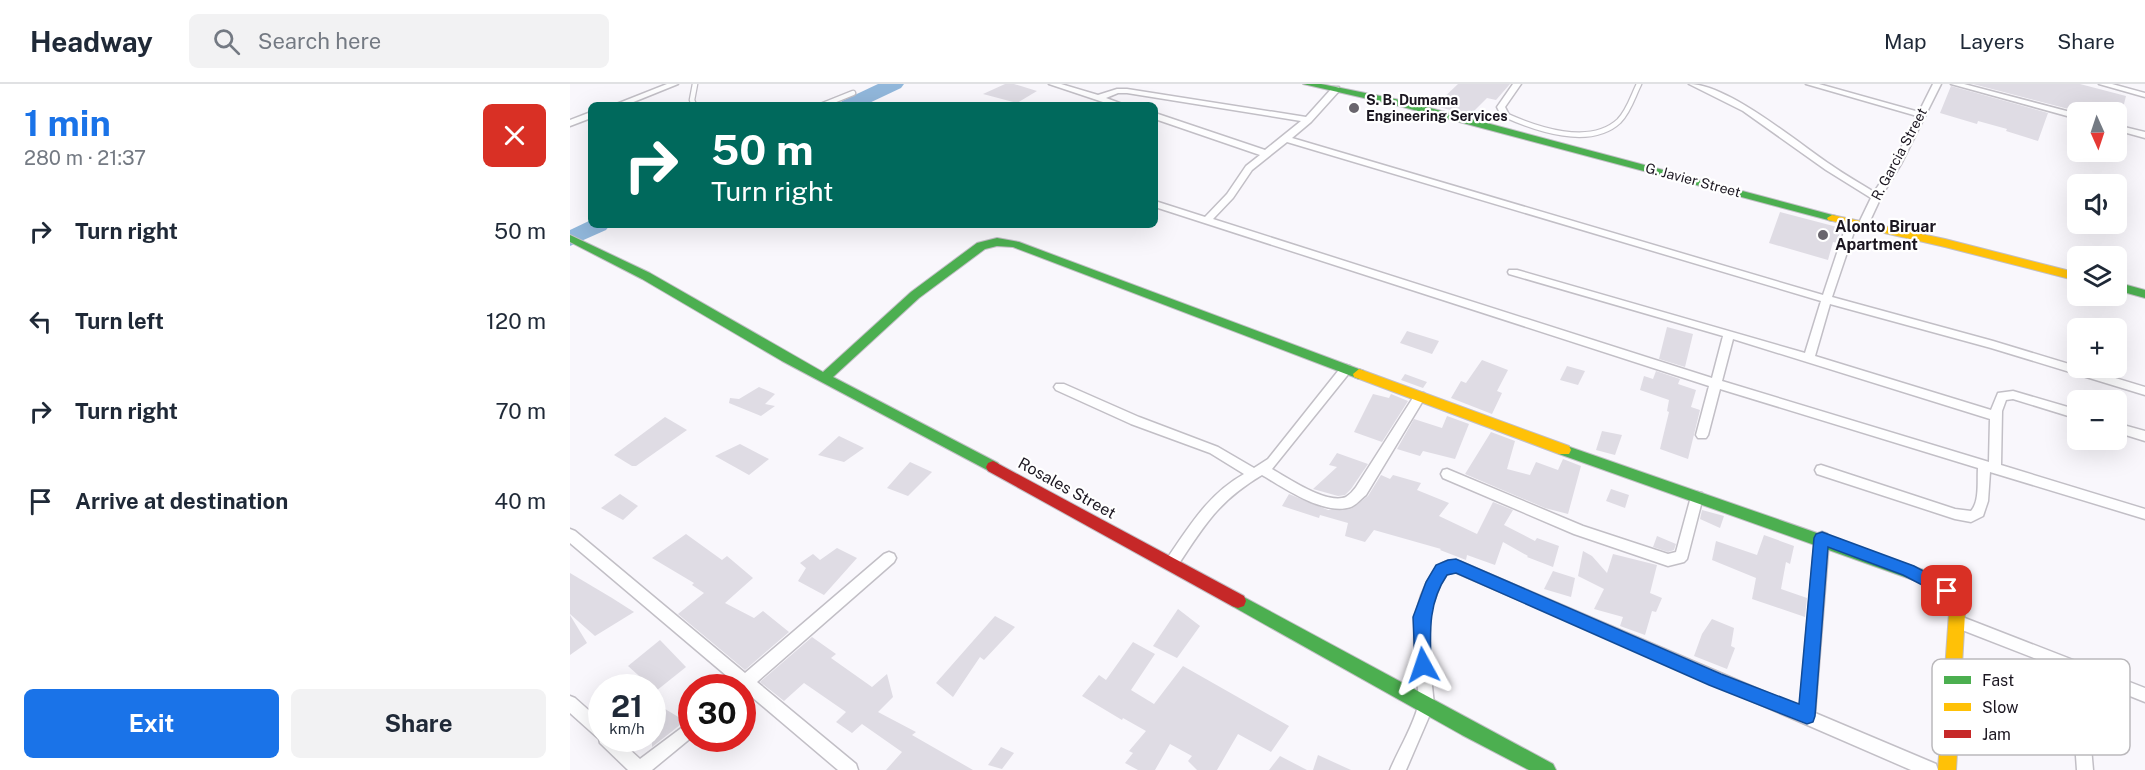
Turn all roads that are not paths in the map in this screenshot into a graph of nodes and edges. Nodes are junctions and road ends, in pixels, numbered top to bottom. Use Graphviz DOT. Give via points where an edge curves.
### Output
graph roads {
  1 [pos="674,84"];
  2 [pos="695,84"];
  3 [pos="1053,84"];
  4 [pos="1308,84"];
  5 [pos="1517,84"];
  6 [pos="1639,84"];
  7 [pos="1694,84"];
  8 [pos="1810,84"];
  9 [pos="1937,84"];
  10 [pos="1955,84"];
  11 [pos="2103,84"];
  12 [pos="1336,89"];
  13 [pos="853,93"];
  14 [pos="2145,95"];
  15 [pos="1098,98"];
  16 [pos="626,102"];
  17 [pos="693,102"];
  18 [pos="830,102"];
  19 [pos="1111,102"];
  20 [pos="2067,114"];
  21 [pos="1505,115"];
  22 [pos="1921,115"];
  23 [pos="588,116"];
  24 [pos="1158,117"];
  25 [pos="1308,120"];
  26 [pos="570,123"];
  27 [pos="2127,130"];
  28 [pos="2145,135"];
  29 [pos="1287,139"];
  30 [pos="1267,154"];
  31 [pos="1876,196"];
  32 [pos="1158,205"];
  33 [pos="1206,220"];
  34 [pos="1857,224"];
  35 [pos="570,238"];
  36 [pos="1513,272"];
  37 [pos="2067,274"];
  38 [pos="2127,289"];
  39 [pos="2145,294"];
  40 [pos="1826,299"];
  41 [pos="1729,334"];
  42 [pos="1809,358"];
  43 [pos="1346,369"];
  44 [pos="825,377"];
  45 [pos="1717,384"];
  46 [pos="1060,387"];
  47 [pos="2145,391"];
  48 [pos="1420,396"];
  49 [pos="2067,412"];
  50 [pos="1996,416"];
  51 [pos="2127,430"];
  52 [pos="1702,435"];
  53 [pos="2145,436"];
  54 [pos="1989,469"];
  55 [pos="1821,470"];
  56 [pos="1257,471"];
  57 [pos="1447,474"];
  58 [pos="1698,497"];
  59 [pos="2145,514"];
  60 [pos="570,535"];
  61 [pos="1822,538"];
  62 [pos="889,558"];
  63 [pos="1171,564"];
  64 [pos="1957,621"];
  65 [pos="1954,659"];
  66 [pos="2053,659"];
  67 [pos="730,674"];
  68 [pos="756,674"];
  69 [pos="2130,689"];
  70 [pos="756,695"];
  71 [pos="2145,695"];
  72 [pos="570,703"];
  73 [pos="1426,705"];
  74 [pos="1807,716"];
  75 [pos="588,720"];
  76 [pos="678,738"];
  77 [pos="620,752"];
  78 [pos="1948,755"];
  79 [pos="2084,755"];
  80 [pos="639,770"];
  81 [pos="850,770"];
  82 [pos="1398,770"];
  83 [pos="1547,770"];
  84 [pos="1930,770"];
  85 [pos="1947,770"];
  86 [pos="2085,770"];
  1 -- 16 [label="street"];
  2 -- 17 [label="lane"];
  3 -- 15 [label="street"];
  4 -- 12 [label="street, G. Javier Street"];
  5 -- 21 [label="street" via="1501,107"];
  6 -- 21 [label="lane" via="1616,124 1593,132 1552,130"];
  7 -- 31 [label="street" via="1746,109"];
  8 -- 22 [label="street"];
  9 -- 22 [label="street, R. Garcia Street"];
  10 -- 20 [label="street"];
  11 -- 14 [label="street"];
  12 -- 25 [label="street"];
  12 -- 34 [label="street, G. Javier Street"];
  13 -- 18 [label="lane"];
  15 -- 19 [label="street"];
  15 -- 25 [label="street" via="1117,91 1135,92"];
  22 -- 31 [label="street, R. Garcia Street"];
  23 -- 26 [label="street"];
  24 -- 30 [label="street"];
  25 -- 29 [label="street"];
  27 -- 28 [label="street"];
  29 -- 30 [label="street"];
  29 -- 40 [label="street"];
  30 -- 33 [label="street" via="1249,168 1230,196"];
  31 -- 34 [label="street, R. Garcia Street"];
  32 -- 33 [label="street"];
  33 -- 45 [label="street"];
  34 -- 37 [label="street, G. Javier Street"];
  34 -- 40 [label="street, R. Garcia Street"];
  35 -- 44 [label="street, Rosales Street" via="646,276"];
  36 -- 41 [label="street"];
  38 -- 39 [label="street"];
  40 -- 42 [label="street, R. Garcia Street"];
  40 -- 47 [label="street"];
  41 -- 42 [label="street"];
  41 -- 45 [label="street"];
  42 -- 50 [label="street"];
  43 -- 44 [label="street" via="1026,248 997,242 981,246 915,295"];
  43 -- 48 [label="street"];
  43 -- 56 [label="street" via="1279,453"];
  44 -- 63 [label="street, Rosales Street"];
  45 -- 52 [label="street"];
  45 -- 54 [label="street"];
  46 -- 56 [label="street" via="1145,425 1213,448"];
  48 -- 56 [label="street" via="1361,491 1349,502 1332,503"];
  48 -- 58 [label="street"];
  49 -- 50 [label="street" via="2007,395 2000,399"];
  50 -- 54 [label="street"];
  51 -- 53 [label="street"];
  54 -- 55 [label="street" via="1979,513 1974,516 1955,514"];
  54 -- 59 [label="street"];
  56 -- 63 [label="street" via="1223,494"];
  57 -- 58 [label="street" via="1579,530 1668,560 1682,555"];
  58 -- 61 [label="street"];
  60 -- 67 [label="street"];
  61 -- 64 [label="street" via="1940,586 1953,600"];
  61 -- 74 [label="street"];
  62 -- 68 [label="street"];
  63 -- 73 [label="street, Rosales Street"];
  64 -- 65 [label="street"];
  64 -- 66 [label="street"];
  69 -- 71 [label="street"];
  70 -- 81 [label="street"];
  72 -- 75 [label="street"];
  73 -- 74 [label="street" via="1421,617 1442,570 1456,566"];
  73 -- 82 [label="street"];
  73 -- 83 [label="street, Rosales Street"];
  74 -- 84 [label="street"];
  76 -- 80 [label="street"];
  77 -- 80 [label="street"];
  78 -- 85 [label="street"];
  79 -- 86 [label="street"];
}
